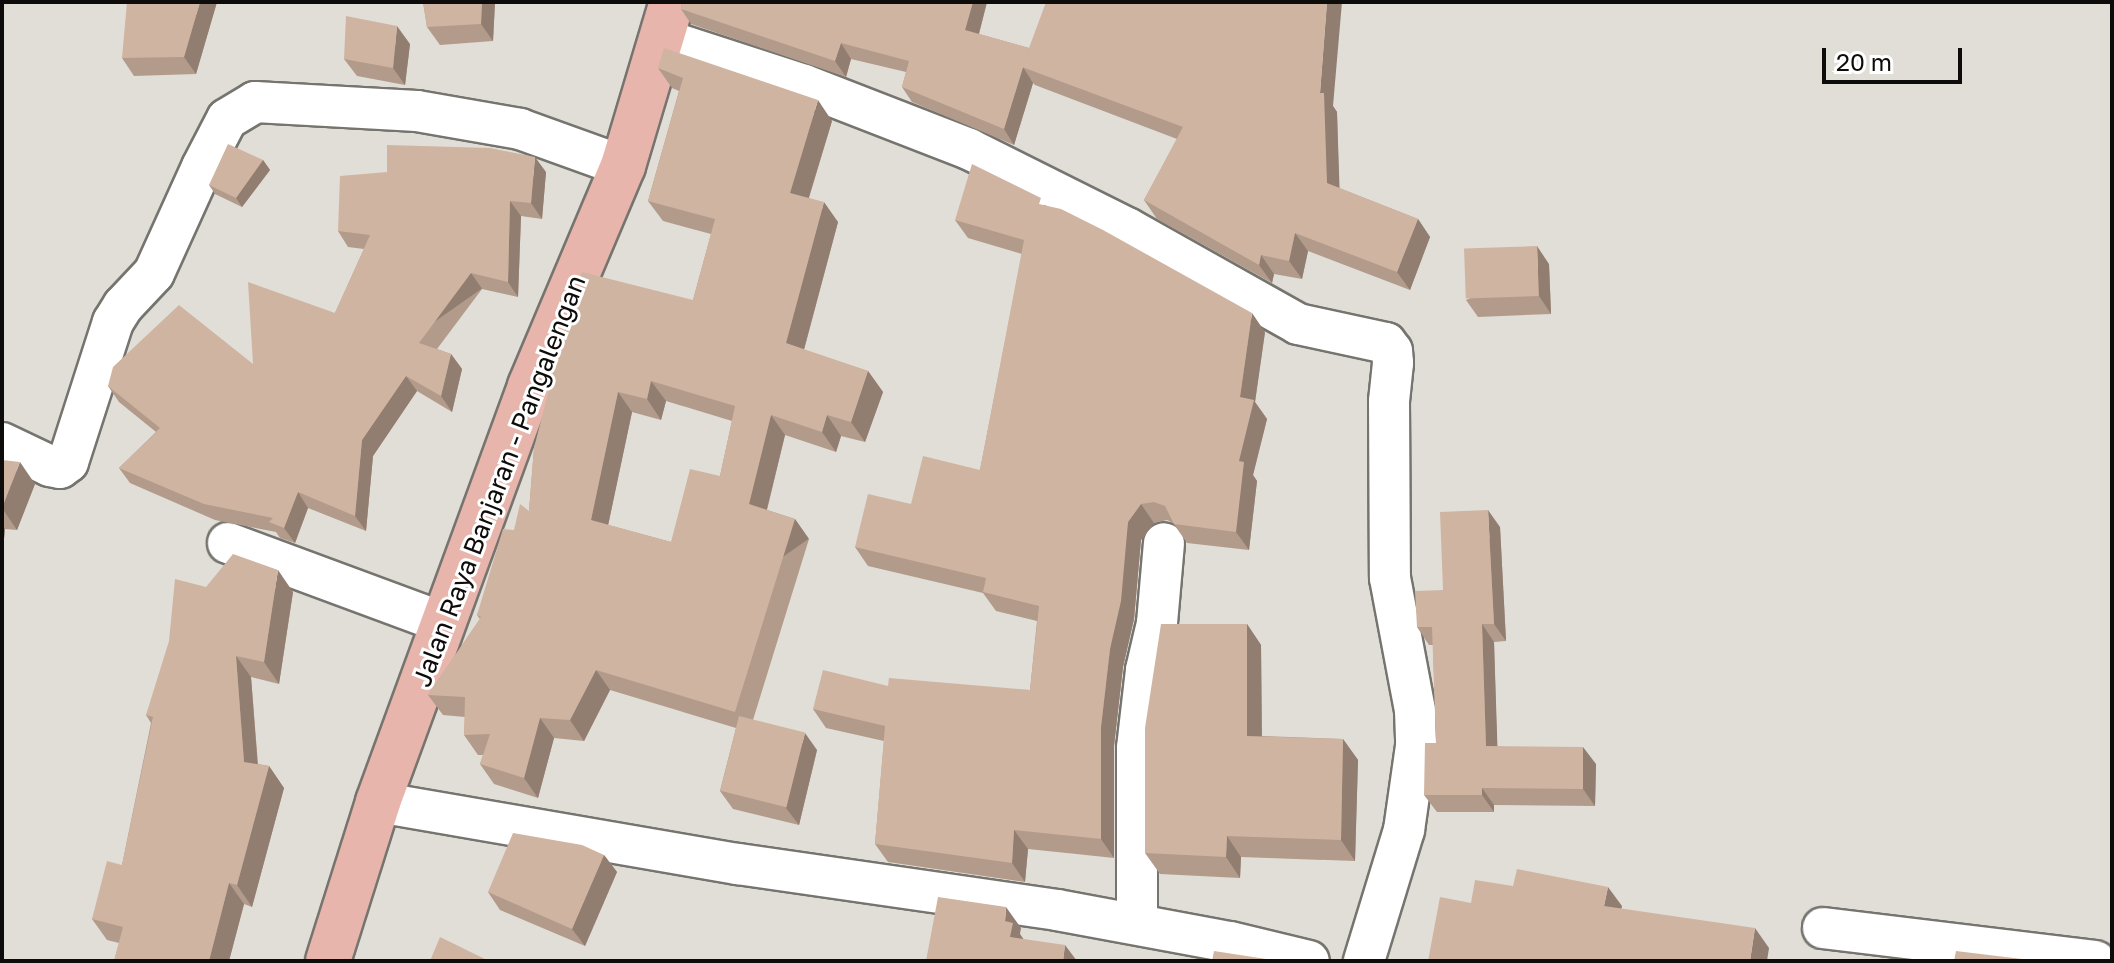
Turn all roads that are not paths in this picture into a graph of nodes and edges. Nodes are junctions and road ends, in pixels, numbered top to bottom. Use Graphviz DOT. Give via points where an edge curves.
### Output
graph roads {
  1 [pos="667,21"];
  2 [pos="623,166"];
  3 [pos="2,443"];
  4 [pos="228,543"];
  5 [pos="1164,543"];
  6 [pos="444,623"];
  7 [pos="378,802"];
  8 [pos="1137,924"];
  9 [pos="1823,928"];
  10 [pos="328,961"];
  11 [pos="1309,961"];
  12 [pos="1364,961"];
  13 [pos="2095,961"];
  1 -- 2 [label="main road, Jalan Raya Banjaran - Pangalengan"];
  1 -- 12 [label="street" via="804,85 969,149 1127,228 1298,324 1386,343 1392,351 1390,578 1415,710 1416,746 1404,830"];
  2 -- 3 [label="street" via="520,129 417,111 255,102 227,119 154,273 113,322 68,462 60,468 50,466"];
  2 -- 6 [label="main road, Jalan Raya Banjaran - Pangalengan" via="530,386"];
  4 -- 6 [label="street"];
  5 -- 8 [label="street" via="1137,748"];
  6 -- 7 [label="main road, Jalan Raya Banjaran - Pangalengan"];
  7 -- 8 [label="street" via="738,864"];
  7 -- 10 [label="main road, Jalan Raya Banjaran - Pangalengan"];
  8 -- 11 [label="street"];
  9 -- 13 [label="street"];
}
